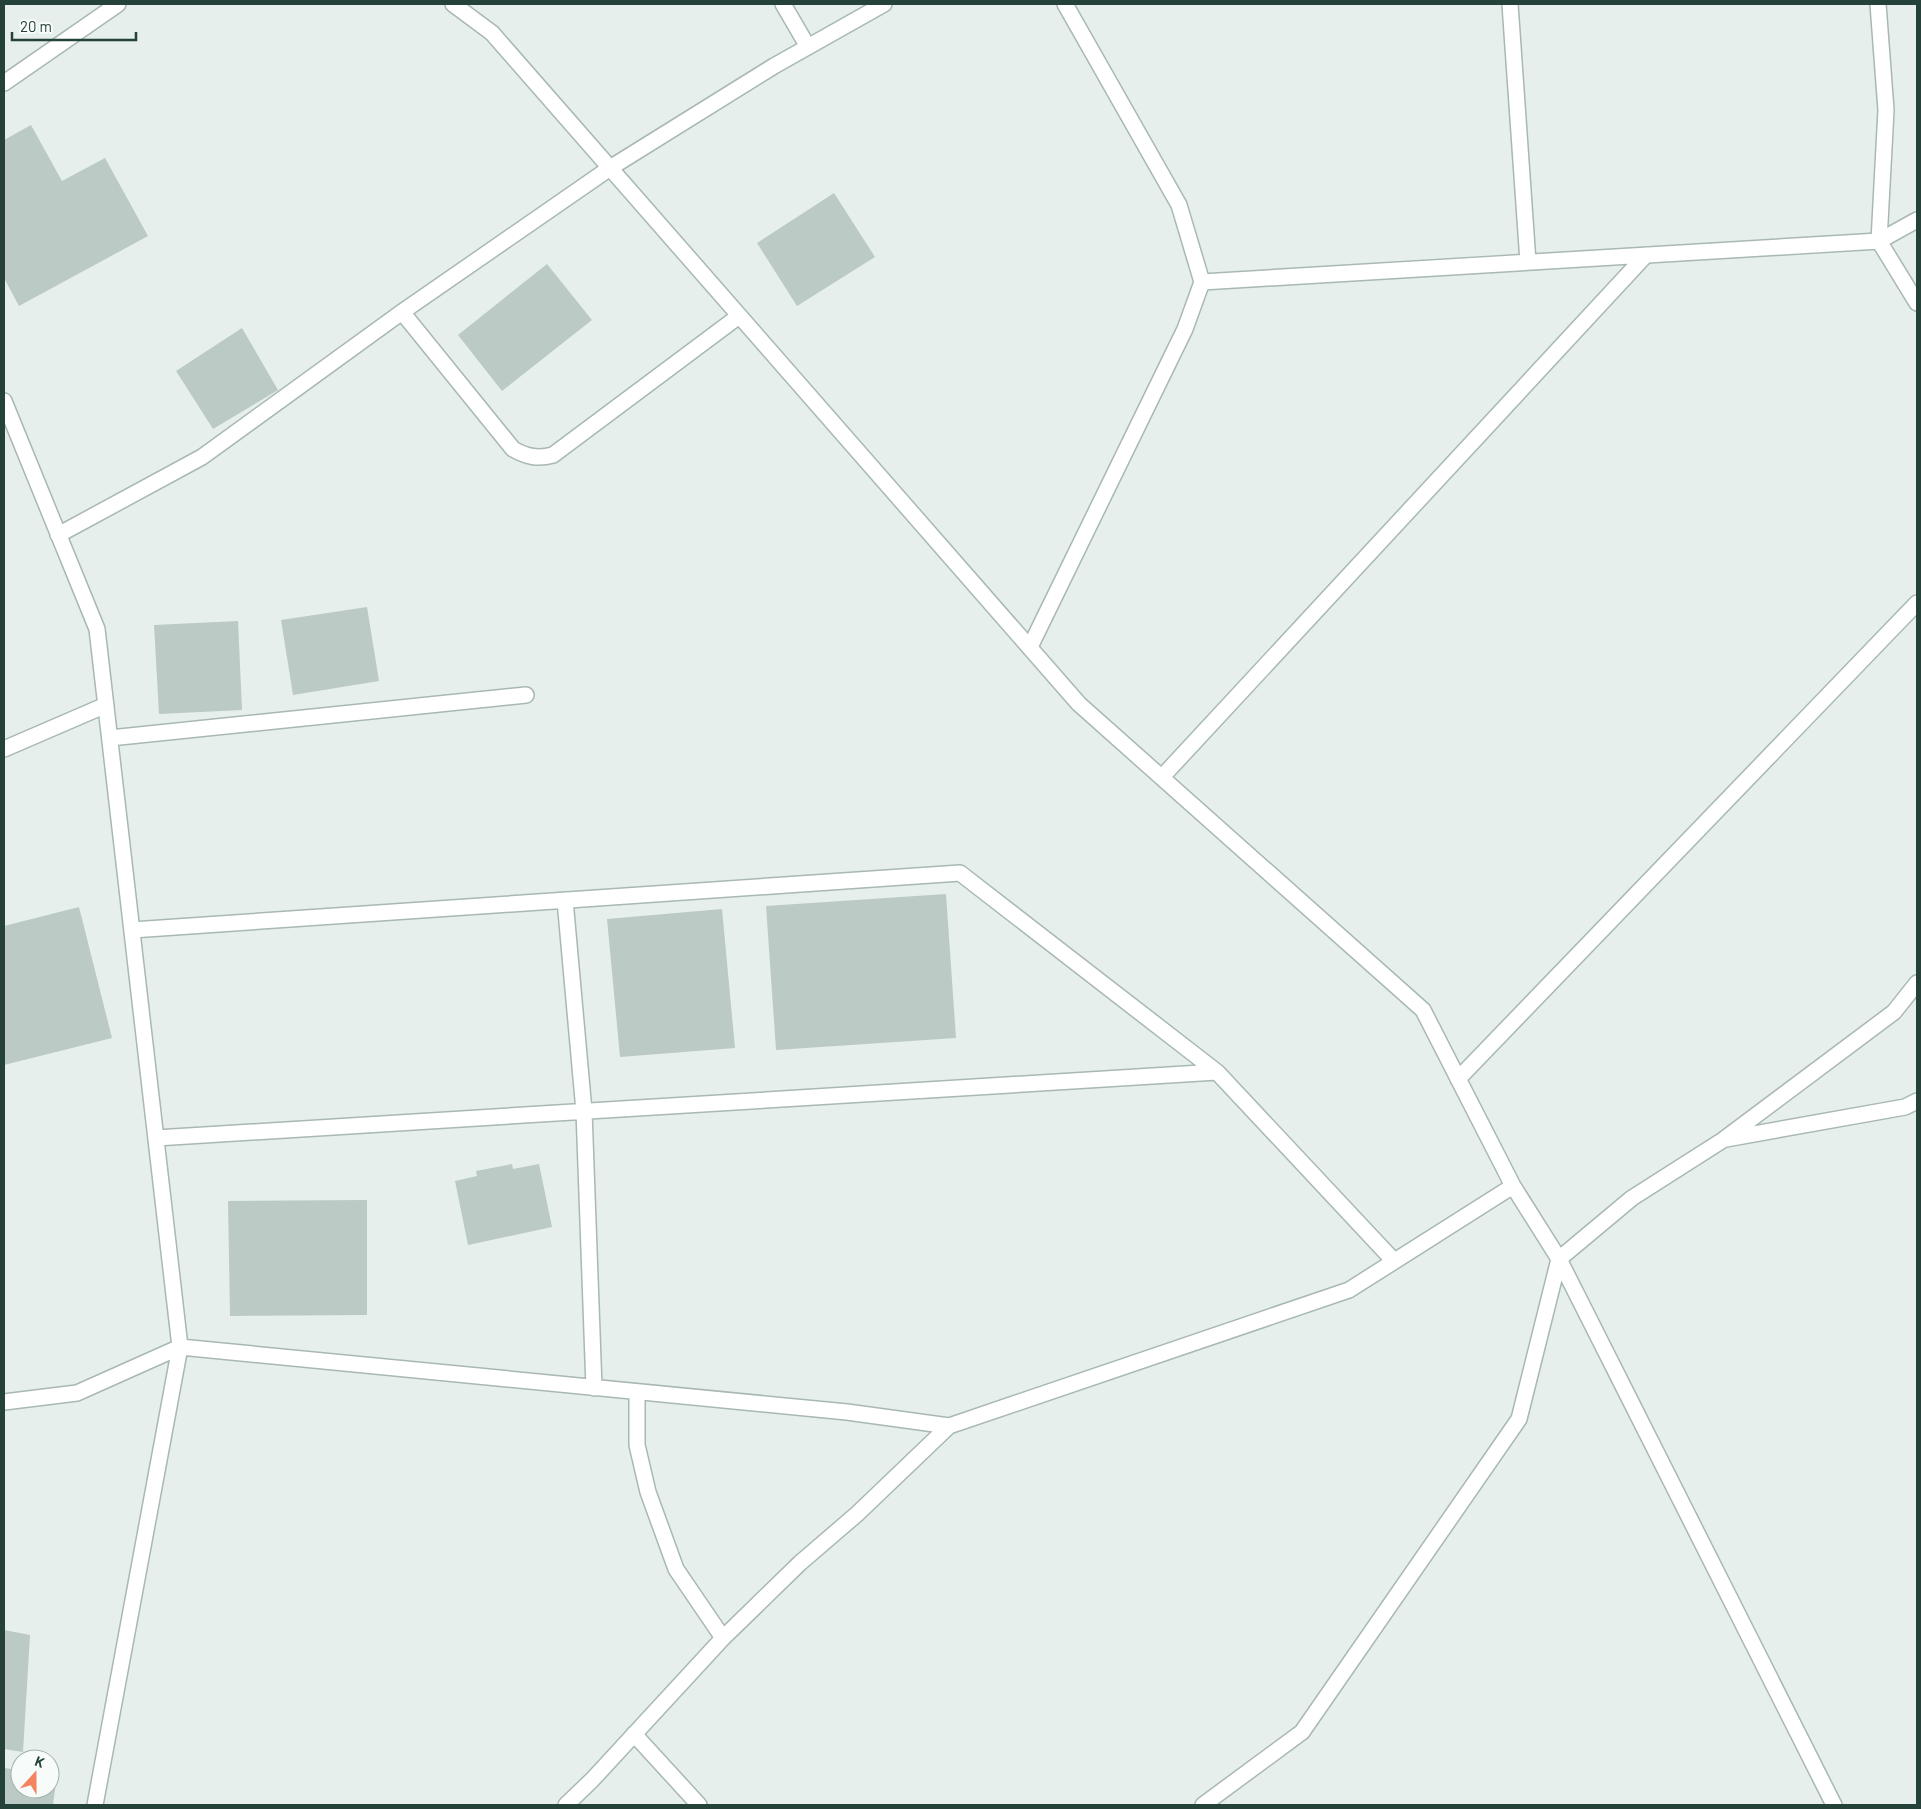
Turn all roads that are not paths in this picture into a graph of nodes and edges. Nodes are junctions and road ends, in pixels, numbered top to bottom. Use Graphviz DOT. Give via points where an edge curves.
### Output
graph roads {
  1 [pos="118,4"];
  2 [pos="453,4"];
  3 [pos="782,4"];
  4 [pos="884,4"];
  5 [pos="1064,4"];
  6 [pos="1510,4"];
  7 [pos="1878,4"];
  8 [pos="808,47"];
  9 [pos="4,83"];
  10 [pos="610,168"];
  11 [pos="1917,220"];
  12 [pos="1879,242"];
  13 [pos="1646,255"];
  14 [pos="1528,262"];
  15 [pos="1202,282"];
  16 [pos="1917,303"];
  17 [pos="402,312"];
  18 [pos="739,316"];
  19 [pos="4,401"];
  20 [pos="58,535"];
  21 [pos="1917,603"];
  22 [pos="1030,647"];
  23 [pos="526,695"];
  24 [pos="106,705"];
  25 [pos="110,738"];
  26 [pos="4,749"];
  27 [pos="1162,777"];
  28 [pos="565,900"];
  29 [pos="132,930"];
  30 [pos="1917,982"];
  31 [pos="1217,1072"];
  32 [pos="1458,1079"];
  33 [pos="1917,1101"];
  34 [pos="584,1111"];
  35 [pos="156,1138"];
  36 [pos="1723,1140"];
  37 [pos="1513,1186"];
  38 [pos="1558,1258"];
  39 [pos="1394,1261"];
  40 [pos="180,1347"];
  41 [pos="594,1388"];
  42 [pos="637,1392"];
  43 [pos="4,1402"];
  44 [pos="949,1426"];
  45 [pos="723,1638"];
  46 [pos="634,1734"];
  47 [pos="94,1805"];
  48 [pos="566,1805"];
  49 [pos="699,1805"];
  50 [pos="1203,1805"];
  51 [pos="1834,1805"];
  1 -- 9 [label="street"];
  2 -- 10 [label="street" via="492,33"];
  3 -- 8 [label="street"];
  4 -- 8 [label="street"];
  5 -- 15 [label="street" via="1179,205"];
  6 -- 14 [label="street"];
  7 -- 12 [label="street" via="1886,110"];
  8 -- 10 [label="street"];
  10 -- 17 [label="street"];
  10 -- 18 [label="street"];
  11 -- 12 [label="street"];
  12 -- 13 [label="street"];
  12 -- 16 [label="street"];
  13 -- 14 [label="street"];
  13 -- 27 [label="street"];
  14 -- 15 [label="street"];
  15 -- 22 [label="street" via="1185,329"];
  17 -- 18 [label="street" via="513,449 543,458 553,455"];
  17 -- 20 [label="street" via="202,457"];
  18 -- 22 [label="street"];
  19 -- 20 [label="street"];
  20 -- 24 [label="street" via="97,629"];
  21 -- 32 [label="street"];
  22 -- 27 [label="street" via="1079,704"];
  23 -- 25 [label="street"];
  24 -- 25 [label="street"];
  24 -- 26 [label="street"];
  25 -- 29 [label="street"];
  27 -- 32 [label="street" via="1424,1010"];
  28 -- 29 [label="street"];
  28 -- 31 [label="street" via="960,873"];
  28 -- 34 [label="street"];
  29 -- 35 [label="street"];
  30 -- 36 [label="street" via="1894,1012"];
  31 -- 34 [label="street"];
  31 -- 39 [label="street"];
  32 -- 37 [label="street"];
  33 -- 36 [label="street" via="1905,1107"];
  34 -- 35 [label="street"];
  34 -- 41 [label="street"];
  35 -- 40 [label="street"];
  36 -- 38 [label="street" via="1632,1198"];
  37 -- 38 [label="street"];
  37 -- 39 [label="street"];
  38 -- 50 [label="street" via="1519,1419 1302,1732"];
  38 -- 51 [label="street"];
  39 -- 44 [label="street" via="1350,1290"];
  40 -- 41 [label="street"];
  40 -- 43 [label="street" via="77,1393"];
  40 -- 47 [label="street"];
  41 -- 42 [label="street"];
  42 -- 44 [label="street" via="846,1412"];
  42 -- 45 [label="street" via="637,1445 648,1492 676,1569"];
  44 -- 45 [label="street"];
  45 -- 46 [label="street"];
  46 -- 48 [label="street"];
  46 -- 49 [label="street"];
}
